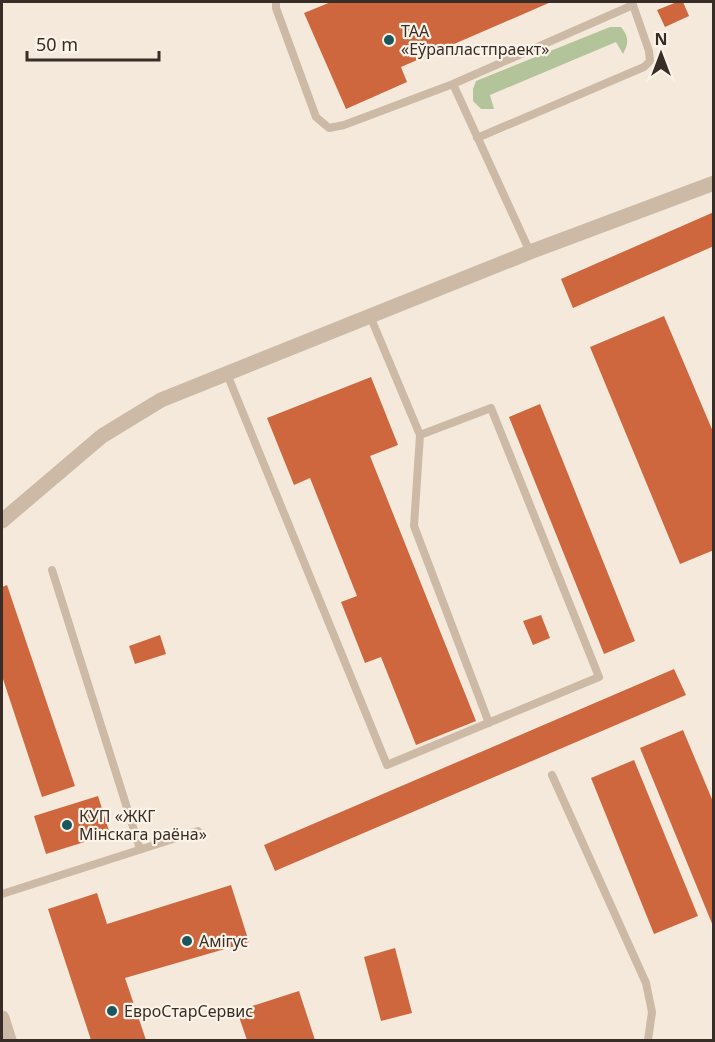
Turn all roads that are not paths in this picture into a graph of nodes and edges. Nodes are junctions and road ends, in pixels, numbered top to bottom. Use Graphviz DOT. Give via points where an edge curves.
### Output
graph roads {
  1 [pos="276,2"];
  2 [pos="632,3"];
  3 [pos="453,84"];
  4 [pos="477,138"];
  5 [pos="714,183"];
  6 [pos="530,252"];
  7 [pos="370,316"];
  8 [pos="227,374"];
  9 [pos="420,435"];
  10 [pos="2,521"];
  11 [pos="52,570"];
  12 [pos="489,723"];
  13 [pos="552,775"];
  14 [pos="198,831"];
  15 [pos="140,849"];
  16 [pos="2,894"];
  17 [pos="2,1018"];
  18 [pos="9,1041"];
  19 [pos="648,1041"];
  1 -- 3 [label="lane" via="316,117 329,128"];
  2 -- 3 [label="lane"];
  2 -- 4 [label="lane" via="649,51 650,61 644,67"];
  3 -- 4 [label="lane"];
  4 -- 6 [label="lane"];
  5 -- 6 [label="street"];
  6 -- 7 [label="street"];
  7 -- 8 [label="street"];
  7 -- 9 [label="lane"];
  8 -- 10 [label="street" via="161,400 102,436"];
  8 -- 12 [label="lane" via="387,765"];
  9 -- 12 [label="lane" via="414,526"];
  9 -- 12 [label="lane" via="491,408 599,677"];
  11 -- 15 [label="lane"];
  13 -- 19 [label="lane" via="646,983 652,1012"];
  14 -- 15 [label="lane"];
  15 -- 16 [label="lane"];
  17 -- 18 [label="street"];
}
